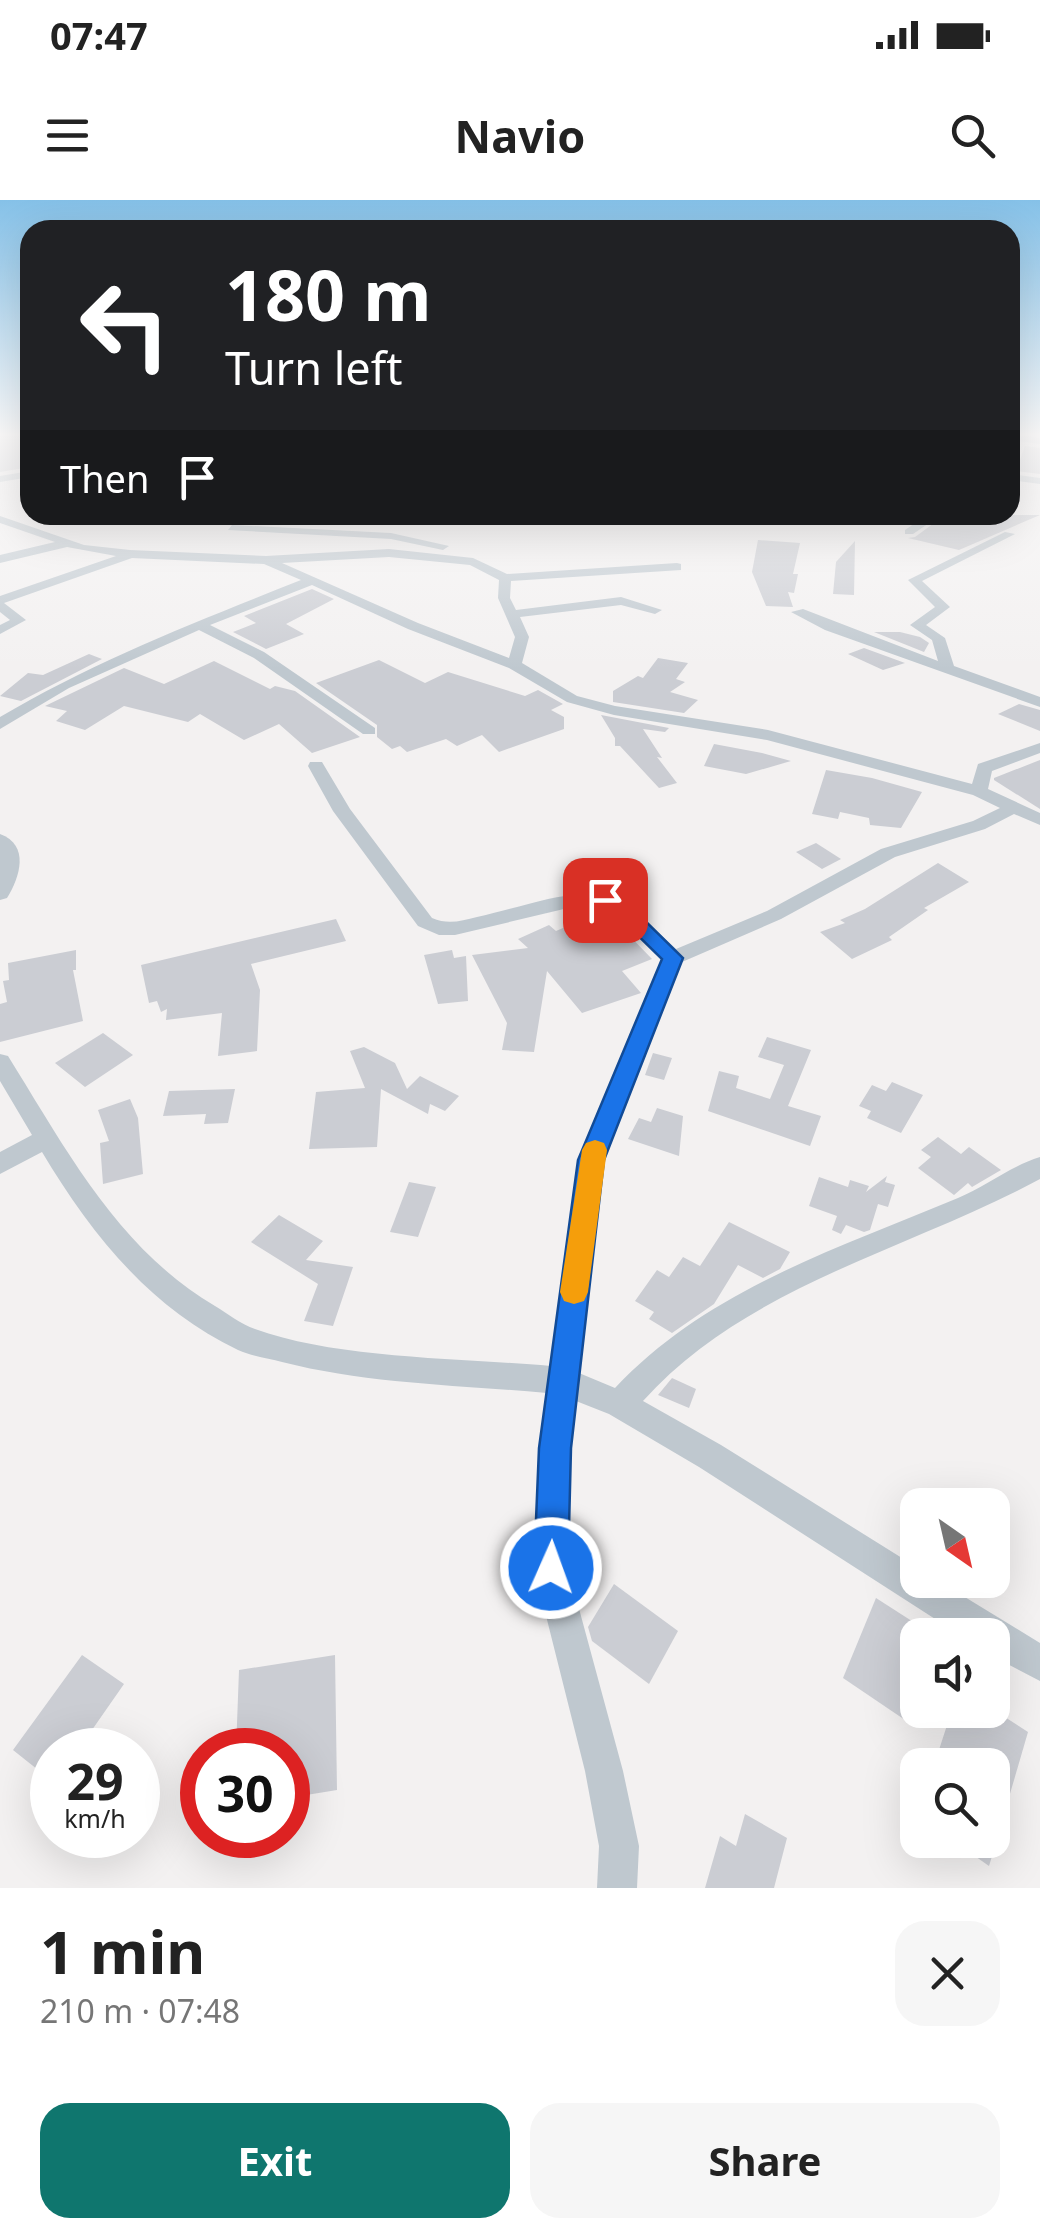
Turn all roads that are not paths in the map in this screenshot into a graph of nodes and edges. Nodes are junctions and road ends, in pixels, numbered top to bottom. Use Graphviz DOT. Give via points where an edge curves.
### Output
graph roads {
  1 [pos="0,519"];
  2 [pos="920,525"];
  3 [pos="232,528"];
  4 [pos="909,532"];
  5 [pos="1009,534"];
  6 [pos="68,544"];
  7 [pos="130,554"];
  8 [pos="0,559"];
  9 [pos="266,560"];
  10 [pos="472,562"];
  11 [pos="677,567"];
  12 [pos="505,578"];
  13 [pos="311,582"];
  14 [pos="0,603"];
  15 [pos="655,610"];
  16 [pos="798,612"];
  17 [pos="514,614"];
  18 [pos="201,626"];
  19 [pos="0,630"];
  20 [pos="514,665"];
  21 [pos="948,670"];
  22 [pos="1040,702"];
  23 [pos="0,724"];
  24 [pos="369,731"];
  25 [pos="1040,748"];
  26 [pos="316,766"];
  27 [pos="980,791"];
  28 [pos="1028,814"];
  29 [pos="0,838"];
  30 [pos="0,894"];
  31 [pos="672,958"];
  32 [pos="0,1062"];
  33 [pos="46,1138"];
  34 [pos="0,1164"];
  35 [pos="1040,1166"];
  36 [pos="563,1382"];
  37 [pos="620,1404"];
  38 [pos="965,1618"];
  39 [pos="1010,1646"];
  40 [pos="1040,1663"];
  41 [pos="617,1888"];
  1 -- 6 [label="street"];
  2 -- 4 [label="street"];
  3 -- 10 [label="street" via="419,539"];
  5 -- 21 [label="street" via="914,580 942,607 917,625 938,638"];
  6 -- 7 [label="street"];
  6 -- 8 [label="street"];
  7 -- 9 [label="street"];
  7 -- 14 [label="street"];
  9 -- 10 [label="street" via="389,553"];
  9 -- 13 [label="street"];
  10 -- 12 [label="street"];
  11 -- 12 [label="street"];
  12 -- 17 [label="street" via="504,598"];
  13 -- 18 [label="street"];
  13 -- 20 [label="street"];
  14 -- 19 [label="street" via="19,620"];
  15 -- 17 [label="street" via="621,601"];
  16 -- 21 [label="street"];
  17 -- 20 [label="street" via="522,638"];
  18 -- 23 [label="street" via="64,685"];
  18 -- 24 [label="street" via="258,655"];
  20 -- 27 [label="street" via="557,693 614,710 768,735"];
  21 -- 22 [label="street"];
  25 -- 27 [label="street" via="984,768"];
  26 -- 31 [label="street" via="424,922 455,929 585,898 605,900"];
  27 -- 28 [label="street"];
  28 -- 31 [label="street" via="888,854 774,916"];
  29 -- 30 [label="street" via="12,857"];
  31 -- 36 [label="street" via="591,1160"];
  32 -- 33 [label="street"];
  33 -- 34 [label="street"];
  33 -- 36 [label="street" via="88,1206 133,1259 187,1304 246,1340 327,1360"];
  35 -- 37 [label="street" via="739,1306 656,1365"];
  36 -- 37 [label="street"];
  36 -- 41 [label="street" via="551,1568 604,1771 619,1846"];
  37 -- 38 [label="street"];
  39 -- 40 [label="street"];
}
